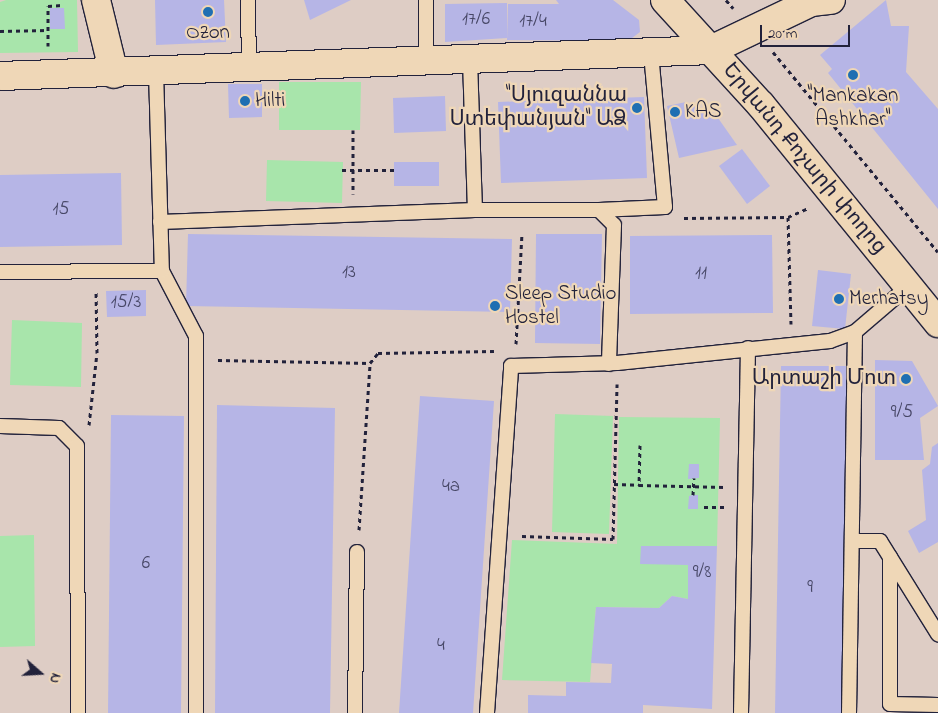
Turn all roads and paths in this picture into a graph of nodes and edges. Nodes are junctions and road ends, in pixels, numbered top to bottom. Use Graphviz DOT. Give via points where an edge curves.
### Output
graph roads {
  1 [pos="96,0"];
  2 [pos="248,0"];
  3 [pos="426,0"];
  4 [pos="665,0"];
  5 [pos="680,0"];
  6 [pos="726,0"];
  7 [pos="831,0"];
  8 [pos="62,5"];
  9 [pos="0,30"];
  10 [pos="48,30"];
  11 [pos="753,30"];
  12 [pos="716,47"];
  13 [pos="651,54"];
  14 [pos="470,60"];
  15 [pos="426,61"];
  16 [pos="249,69"];
  17 [pos="156,72"];
  18 [pos="114,74"];
  19 [pos="49,75"];
  20 [pos="0,76"];
  21 [pos="353,130"];
  22 [pos="342,170"];
  23 [pos="354,170"];
  24 [pos="394,170"];
  25 [pos="811,206"];
  26 [pos="475,210"];
  27 [pos="523,210"];
  28 [pos="599,210"];
  29 [pos="353,214"];
  30 [pos="788,217"];
  31 [pos="681,218"];
  32 [pos="160,222"];
  33 [pos="938,252"];
  34 [pos="0,272"];
  35 [pos="96,272"];
  36 [pos="162,272"];
  37 [pos="910,284"];
  38 [pos="938,303"];
  39 [pos="938,323"];
  40 [pos="791,324"];
  41 [pos="855,332"];
  42 [pos="748,348"];
  43 [pos="516,351"];
  44 [pos="196,359"];
  45 [pos="370,363"];
  46 [pos="613,363"];
  47 [pos="511,366"];
  48 [pos="0,426"];
  49 [pos="640,445"];
  50 [pos="77,446"];
  51 [pos="694,478"];
  52 [pos="614,484"];
  53 [pos="639,485"];
  54 [pos="694,486"];
  55 [pos="744,487"];
  56 [pos="693,495"];
  57 [pos="499,535"];
  58 [pos="852,541"];
  59 [pos="357,552"];
  60 [pos="890,556"];
  61 [pos="938,634"];
  62 [pos="938,705"];
  63 [pos="78,713"];
  64 [pos="196,713"];
  65 [pos="355,713"];
  66 [pos="487,713"];
  67 [pos="741,713"];
  68 [pos="849,713"];
  1 -- 18 [label="street"];
  2 -- 16 [label="lane"];
  3 -- 15 [label="lane"];
  4 -- 12 [label="street, Երվանդ Քոչարի փողոց"];
  5 -- 12 [label="street, Երվանդ Քոչարի փողոց"];
  6 -- 11 [label="path"];
  7 -- 11 [label="street" via="811,2"];
  8 -- 10 [label="path" via="48,6"];
  9 -- 10 [label="path"];
  10 -- 19 [label="path"];
  11 -- 12 [label="street"];
  11 -- 33 [label="path"];
  12 -- 13 [label="street"];
  12 -- 37 [label="street, Երվանդ Քոչարի փողոց"];
  12 -- 38 [label="street, Երվանդ Քոչարի փողոց"];
  13 -- 14 [label="street"];
  13 -- 28 [label="lane" via="665,207"];
  14 -- 15 [label="street"];
  14 -- 26 [label="lane"];
  15 -- 16 [label="street"];
  16 -- 17 [label="street"];
  17 -- 18 [label="street"];
  17 -- 32 [label="lane"];
  18 -- 19 [label="street"];
  19 -- 20 [label="street"];
  21 -- 23 [label="path"];
  22 -- 23 [label="path"];
  23 -- 24 [label="path"];
  23 -- 29 [label="path"];
  25 -- 30 [label="path"];
  26 -- 27 [label="lane"];
  26 -- 29 [label="lane"];
  27 -- 28 [label="lane"];
  27 -- 43 [label="path"];
  28 -- 46 [label="lane" via="614,225"];
  29 -- 32 [label="lane"];
  30 -- 31 [label="path"];
  30 -- 40 [label="path"];
  32 -- 36 [label="lane"];
  34 -- 35 [label="lane"];
  35 -- 36 [label="lane"];
  35 -- 50 [label="path" via="92,420"];
  36 -- 44 [label="lane" via="196,336"];
  37 -- 39 [label="street, Երվանդ Քոչարի փողոց"];
  37 -- 41 [label="lane"];
  41 -- 42 [label="lane" via="830,341"];
  41 -- 58 [label="lane"];
  42 -- 46 [label="lane"];
  42 -- 55 [label="lane"];
  43 -- 45 [label="path" via="378,353"];
  43 -- 47 [label="path"];
  44 -- 45 [label="path"];
  44 -- 64 [label="lane"];
  45 -- 59 [label="path"];
  46 -- 47 [label="lane"];
  46 -- 52 [label="path"];
  47 -- 57 [label="lane"];
  48 -- 50 [label="lane" via="59,428"];
  49 -- 53 [label="path"];
  50 -- 63 [label="lane"];
  51 -- 54 [label="path"];
  52 -- 53 [label="path"];
  52 -- 57 [label="path" via="613,539"];
  53 -- 54 [label="path"];
  54 -- 55 [label="path"];
  54 -- 56 [label="path"];
  55 -- 67 [label="lane"];
  57 -- 66 [label="lane"];
  58 -- 60 [label="lane" via="880,541"];
  58 -- 68 [label="lane"];
  59 -- 65 [label="lane"];
  60 -- 61 [label="lane"];
  60 -- 62 [label="lane" via="890,704"];
}
